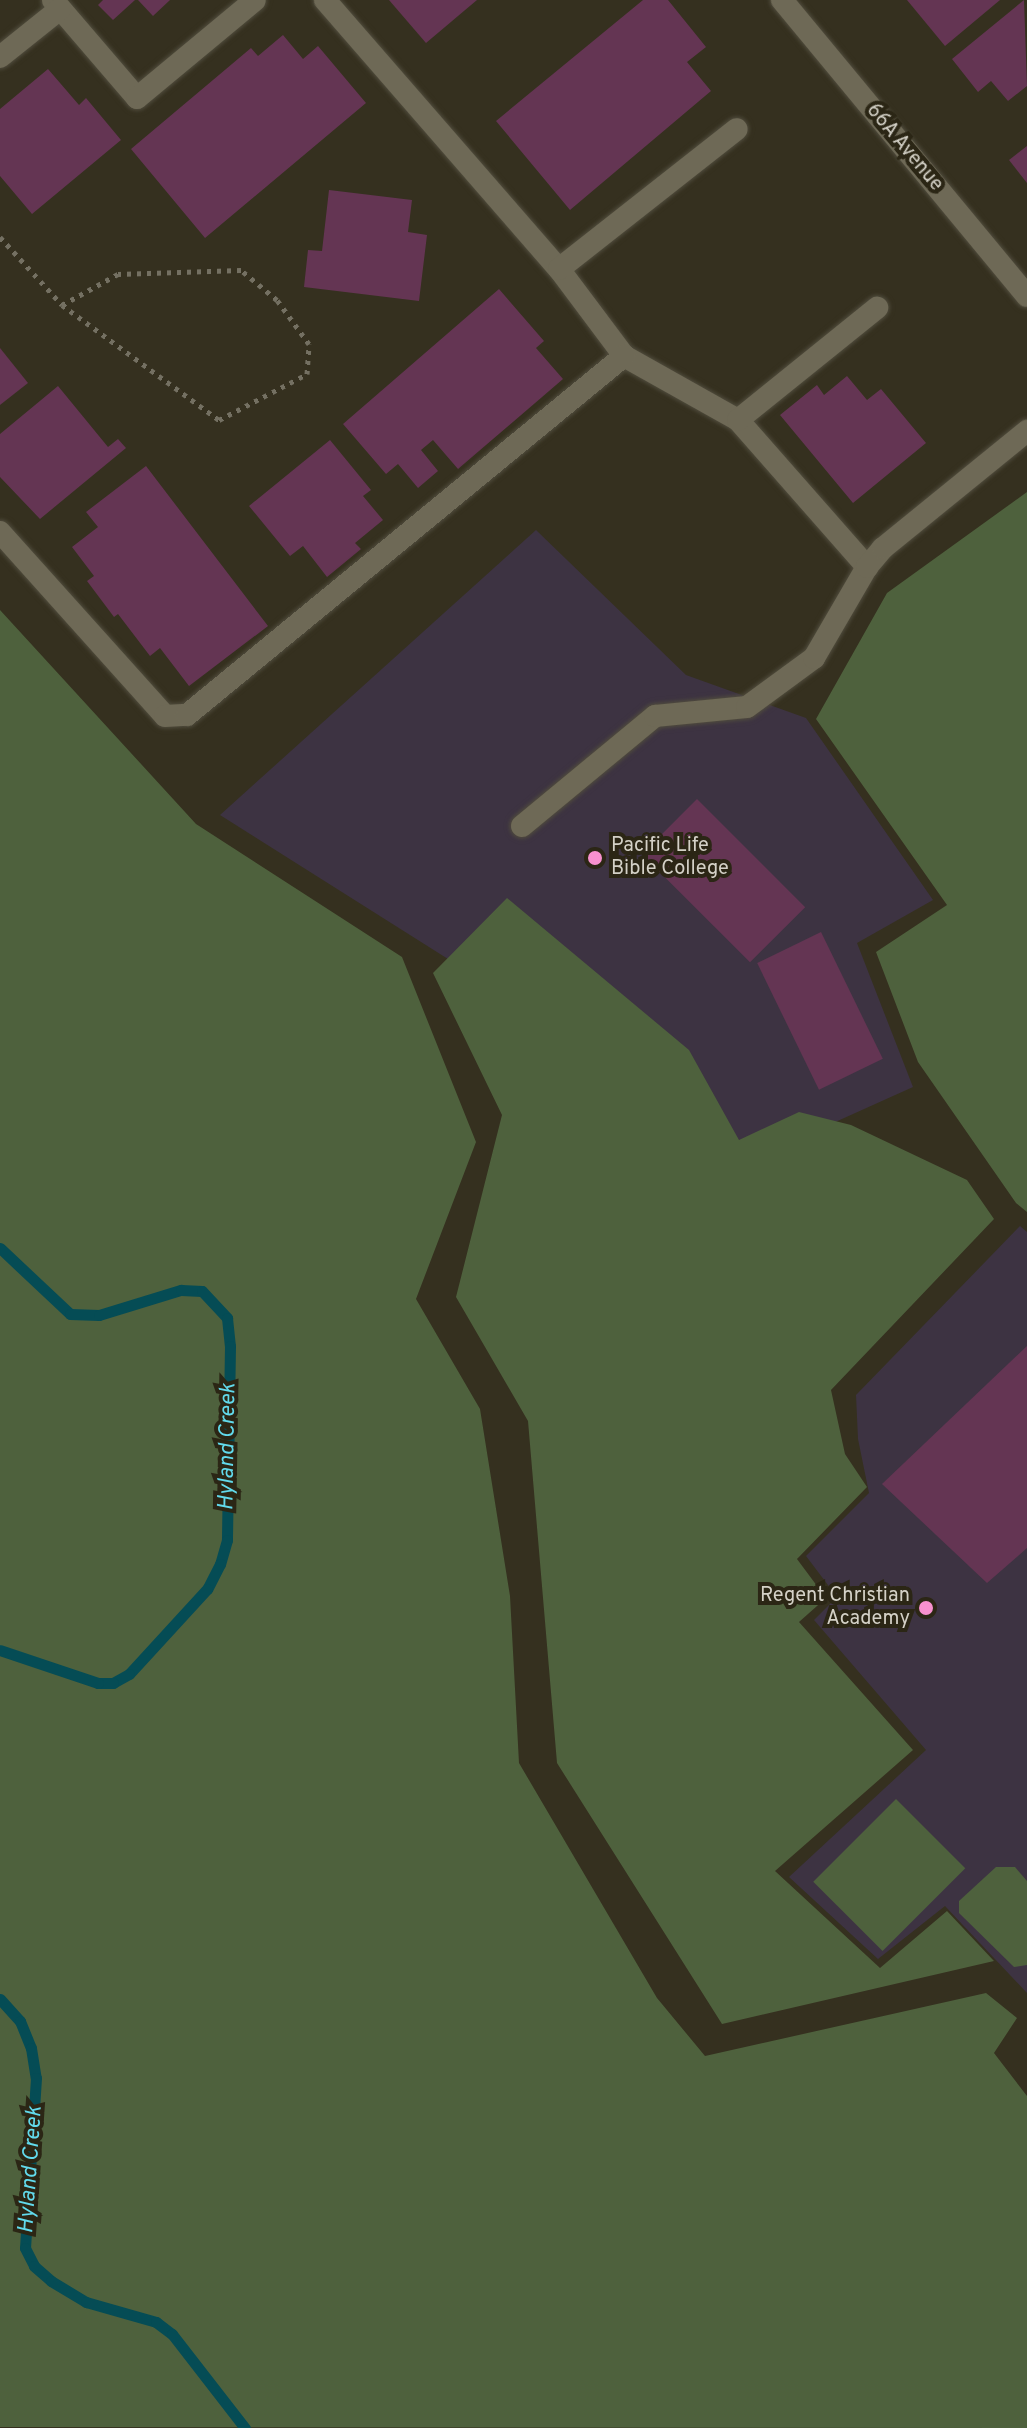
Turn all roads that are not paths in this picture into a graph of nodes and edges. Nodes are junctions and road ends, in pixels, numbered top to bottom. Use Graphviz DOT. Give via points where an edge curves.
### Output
graph roads {
  1 [pos="255,0"];
  2 [pos="325,0"];
  3 [pos="782,0"];
  4 [pos="56,4"];
  5 [pos="0,57"];
  6 [pos="737,129"];
  7 [pos="559,269"];
  8 [pos="1027,296"];
  9 [pos="877,308"];
  10 [pos="624,356"];
  11 [pos="738,420"];
  12 [pos="1027,431"];
  13 [pos="0,532"];
  14 [pos="867,567"];
  15 [pos="522,826"];
  1 -- 4 [label="street" via="137,98"];
  2 -- 7 [label="street"];
  3 -- 8 [label="street, 66A Avenue"];
  4 -- 5 [label="street"];
  6 -- 7 [label="street"];
  7 -- 10 [label="street"];
  9 -- 11 [label="street"];
  10 -- 11 [label="street"];
  10 -- 13 [label="street" via="187,715 165,716"];
  11 -- 14 [label="street"];
  12 -- 14 [label="street" via="883,548"];
  14 -- 15 [label="street" via="814,658 747,707 655,716"];
}
